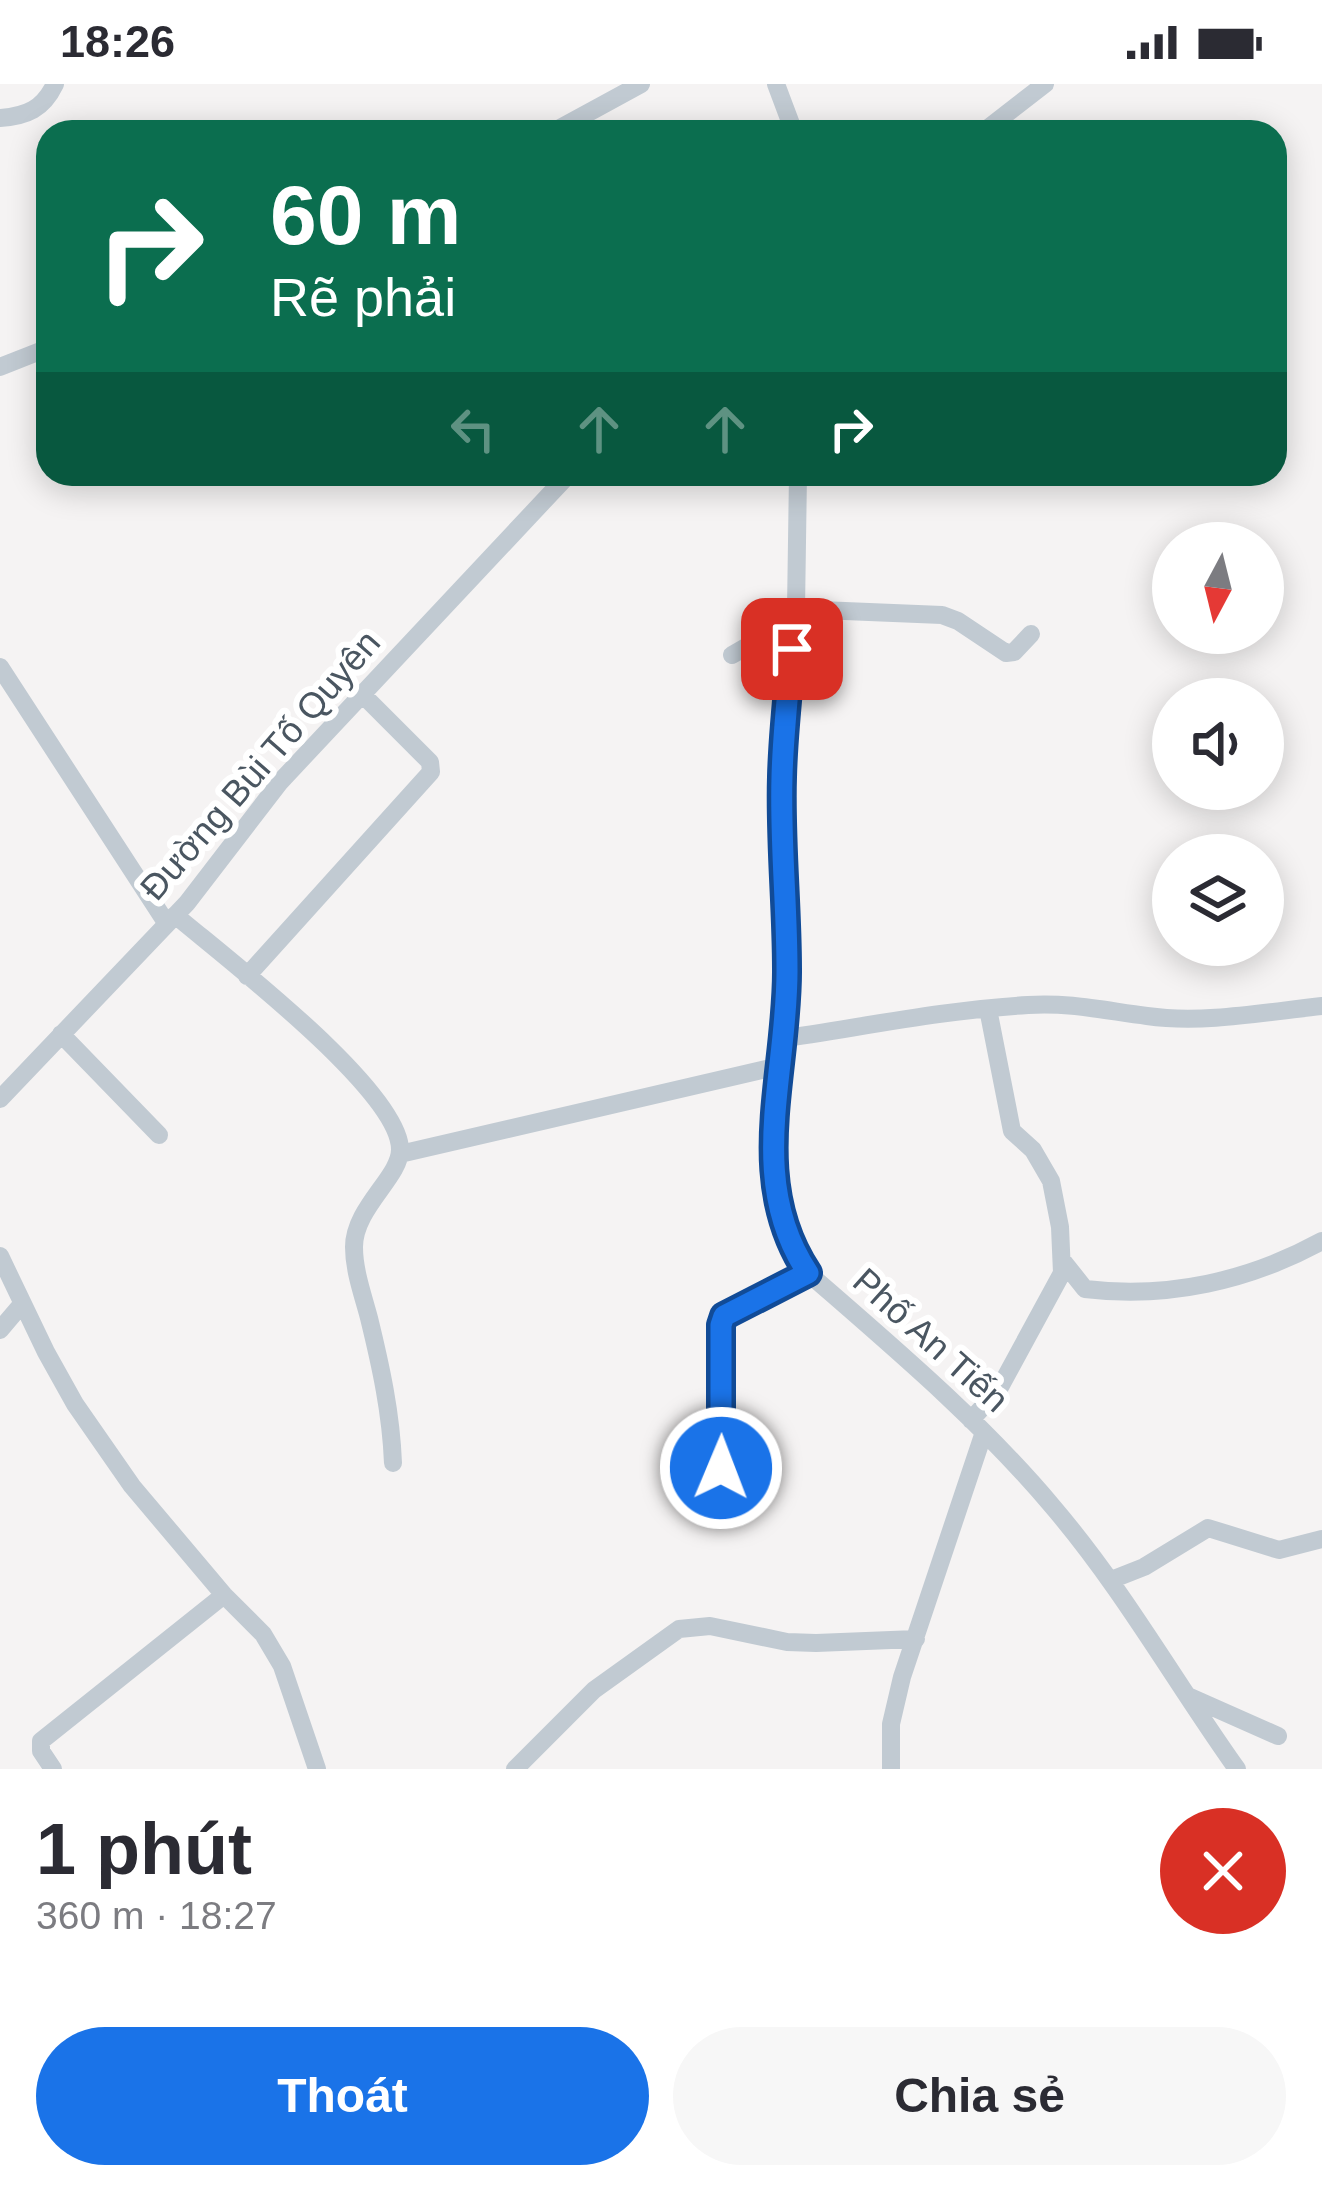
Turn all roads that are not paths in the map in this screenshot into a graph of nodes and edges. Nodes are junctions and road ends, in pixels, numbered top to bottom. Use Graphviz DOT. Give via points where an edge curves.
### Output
graph roads {
  1 [pos="55,84"];
  2 [pos="641,84"];
  3 [pos="776,84"];
  4 [pos="1045,84"];
  5 [pos="1012,110"];
  6 [pos="0,118"];
  7 [pos="575,120"];
  8 [pos="790,120"];
  9 [pos="999,120"];
  10 [pos="1013,120"];
  11 [pos="36,353"];
  12 [pos="0,367"];
  13 [pos="558,486"];
  14 [pos="798,486"];
  15 [pos="796,614"];
  16 [pos="1031,634"];
  17 [pos="732,655"];
  18 [pos="0,667"];
  19 [pos="362,694"];
  20 [pos="171,920"];
  21 [pos="248,976"];
  22 [pos="1322,1006"];
  23 [pos="988,1009"];
  24 [pos="61,1034"];
  25 [pos="780,1039"];
  26 [pos="778,1066"];
  27 [pos="0,1099"];
  28 [pos="159,1135"];
  29 [pos="400,1154"];
  30 [pos="1322,1241"];
  31 [pos="0,1256"];
  32 [pos="1061,1260"];
  33 [pos="808,1273"];
  34 [pos="22,1304"];
  35 [pos="0,1330"];
  36 [pos="978,1426"];
  37 [pos="393,1462"];
  38 [pos="691,1470"];
  39 [pos="1322,1539"];
  40 [pos="1111,1580"];
  41 [pos="224,1595"];
  42 [pos="916,1639"];
  43 [pos="1189,1696"];
  44 [pos="1278,1736"];
  45 [pos="53,1769"];
  46 [pos="317,1769"];
  47 [pos="514,1769"];
  48 [pos="891,1769"];
  49 [pos="1238,1769"];
  1 -- 6 [label="street" via="32,112"];
  2 -- 7 [label="street"];
  3 -- 8 [label="street"];
  4 -- 5 [label="street"];
  5 -- 9 [label="street"];
  5 -- 10 [label="street"];
  11 -- 12 [label="street"];
  13 -- 19 [label="street, Đường Bùi Tố Quyên"];
  14 -- 15 [label="street, Phố An Tiến"];
  15 -- 16 [label="street" via="942,615 1006,653"];
  15 -- 17 [label="street"];
  15 -- 25 [label="street, Phố An Tiến" via="782,775 788,976"];
  18 -- 20 [label="street"];
  19 -- 20 [label="street, Đường Bùi Tố Quyên"];
  19 -- 21 [label="street" via="431,772"];
  20 -- 21 [label="street"];
  20 -- 24 [label="street, Đường Bùi Tố Quyên"];
  21 -- 29 [label="street" via="376,1100"];
  22 -- 23 [label="street" via="1194,1017 1084,1006"];
  23 -- 25 [label="street"];
  23 -- 32 [label="street" via="1012,1131 1051,1181"];
  24 -- 27 [label="street, Đường Bùi Tố Quyên"];
  24 -- 28 [label="street"];
  25 -- 26 [label="street, Phố An Tiến"];
  26 -- 29 [label="street"];
  26 -- 33 [label="street, Phố An Tiến" via="775,1182 789,1241"];
  29 -- 37 [label="street" via="353,1242"];
  30 -- 32 [label="street" via="1229,1280 1119,1293 1085,1288"];
  31 -- 34 [label="street"];
  32 -- 36 [label="street" via="1047,1307"];
  33 -- 36 [label="street, Phố An Tiến"];
  33 -- 38 [label="street" via="724,1316 722,1462 717,1472"];
  34 -- 35 [label="street"];
  34 -- 41 [label="street" via="75,1404"];
  36 -- 40 [label="street, Phố An Tiến"];
  36 -- 42 [label="street"];
  39 -- 40 [label="street" via="1280,1550 1208,1528"];
  40 -- 43 [label="street, Phố An Tiến"];
  41 -- 45 [label="street" via="41,1742"];
  41 -- 46 [label="street" via="282,1666"];
  42 -- 47 [label="street" via="787,1642 710,1626 680,1630 594,1690"];
  42 -- 48 [label="street" via="891,1724"];
  43 -- 44 [label="street"];
  43 -- 49 [label="street, Phố An Tiến"];
}
